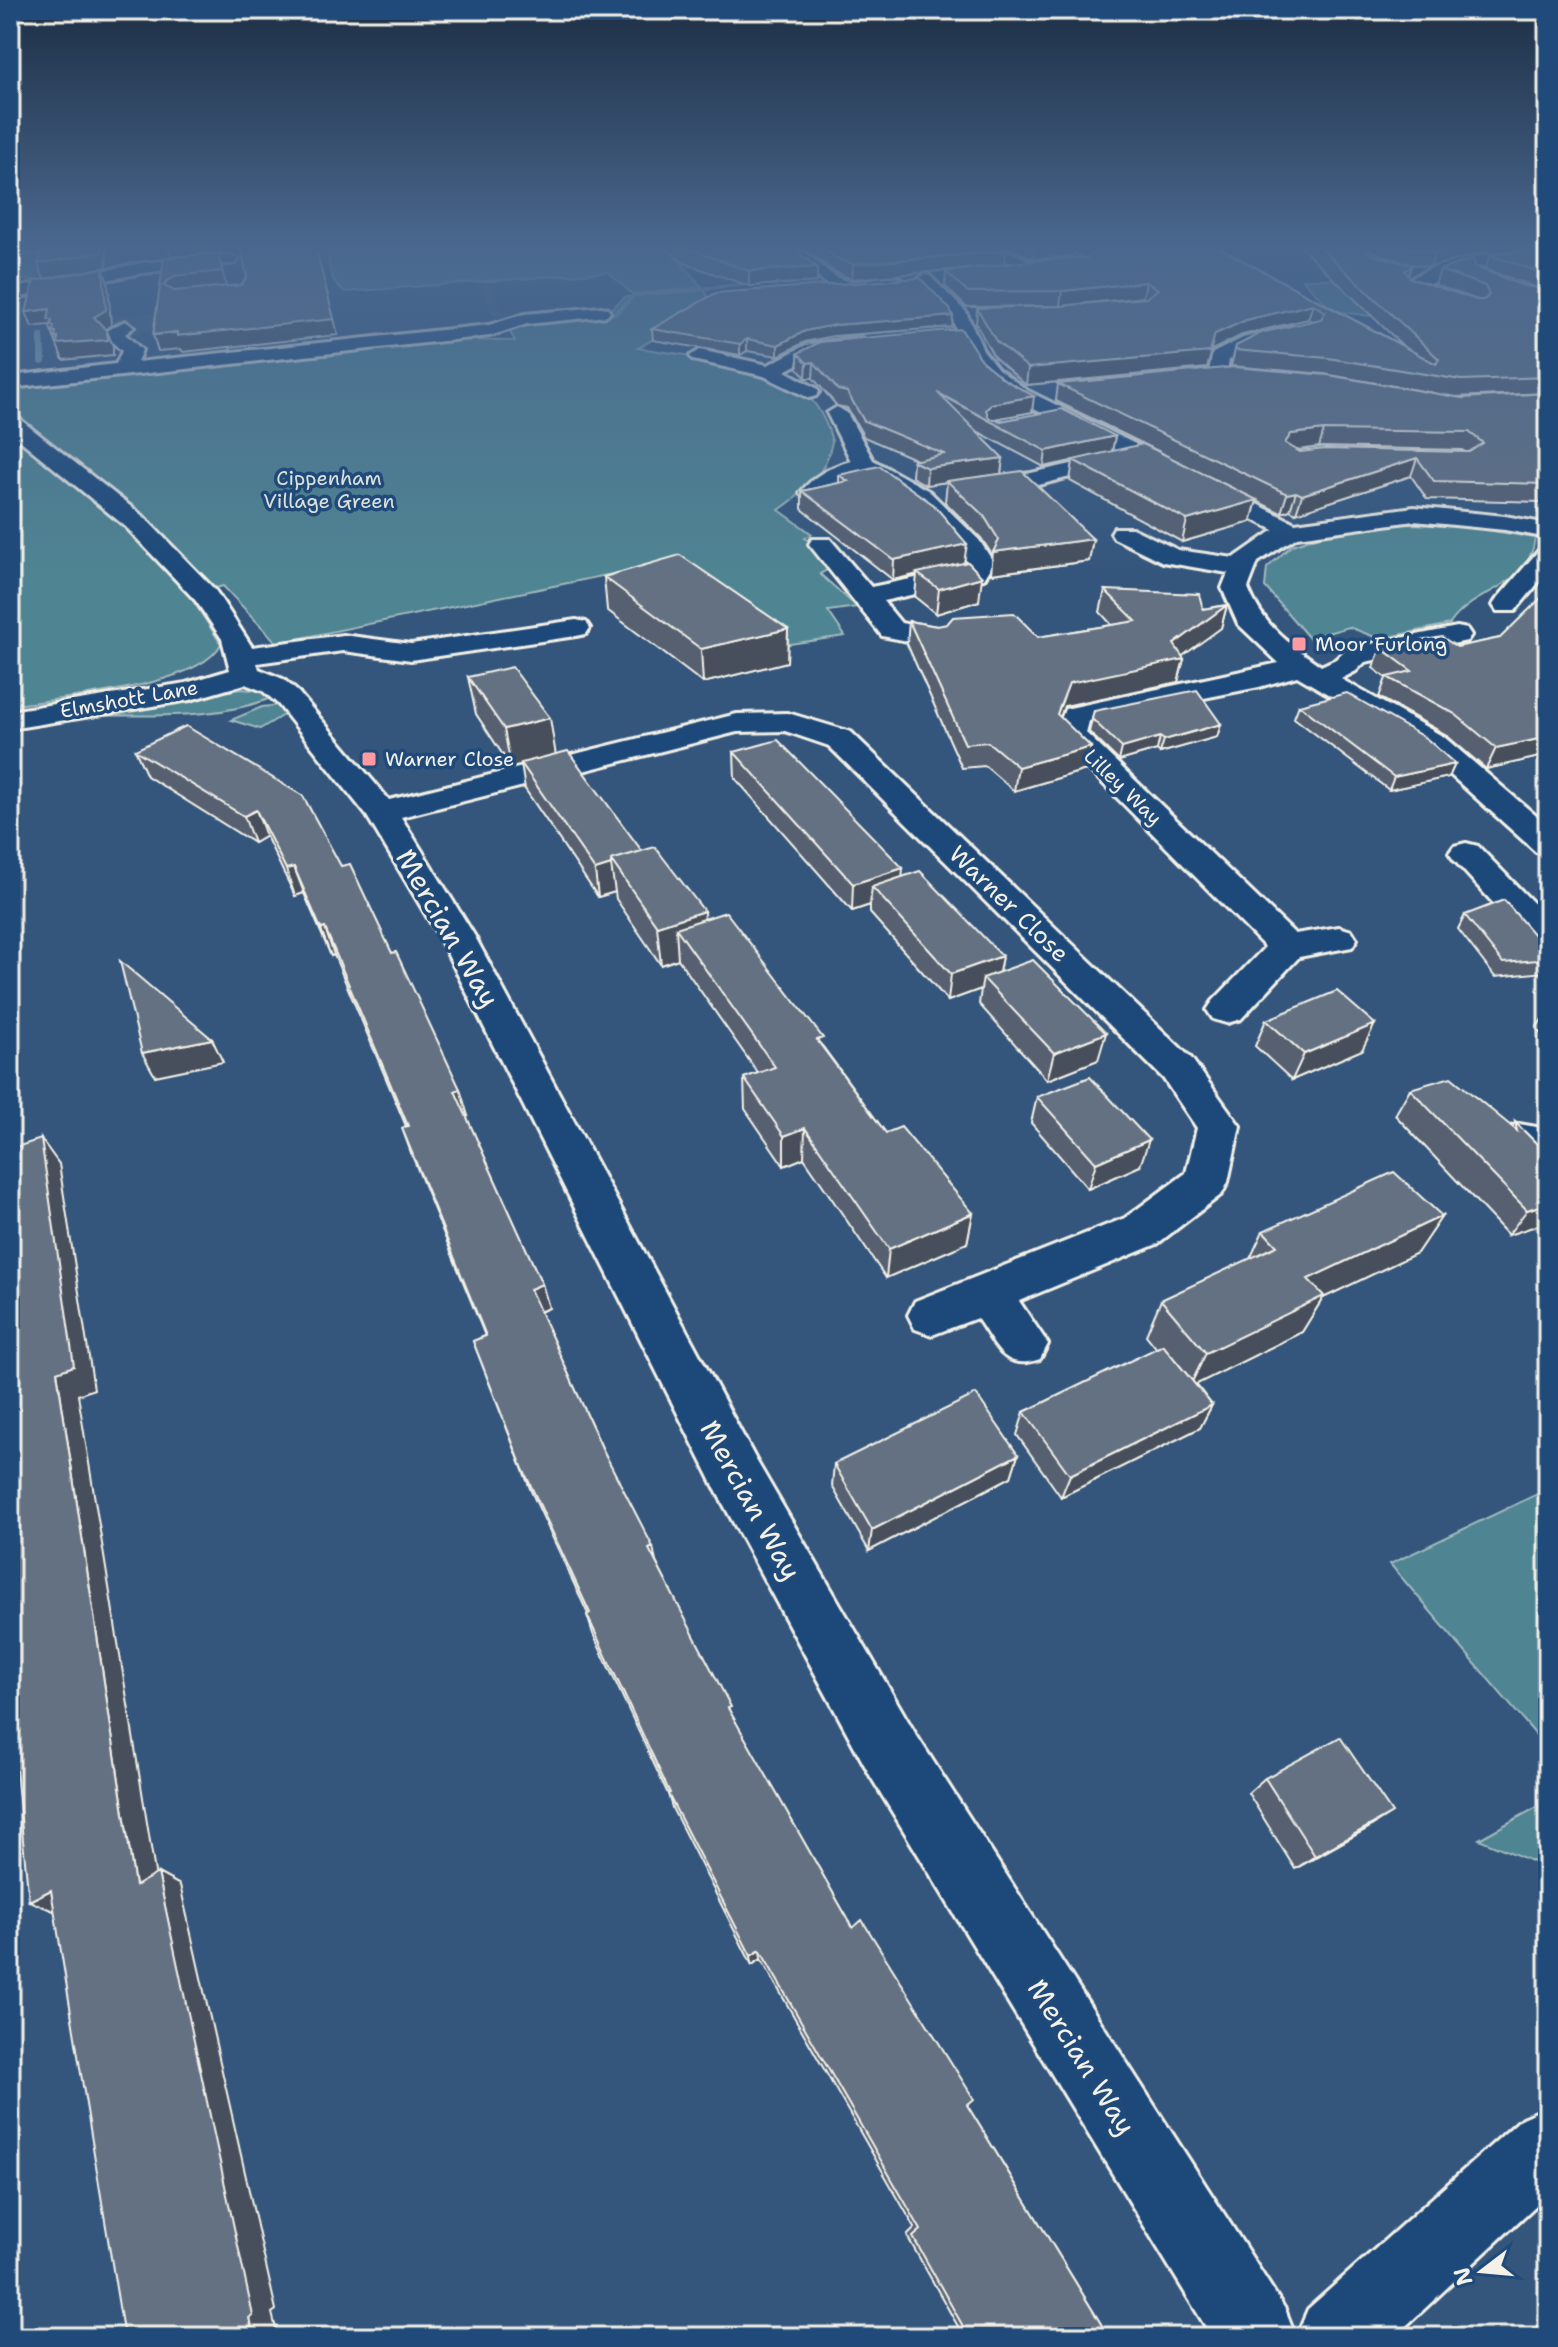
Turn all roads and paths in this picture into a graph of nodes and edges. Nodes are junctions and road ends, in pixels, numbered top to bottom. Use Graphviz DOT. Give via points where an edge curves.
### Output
graph roads {
  1 [pos="130,356"];
  2 [pos="243,356"];
  3 [pos="700,356"];
  4 [pos="797,356"];
  5 [pos="977,356"];
  6 [pos="1223,356"];
  7 [pos="124,369"];
  8 [pos="763,370"];
  9 [pos="1245,375"];
  10 [pos="10,382"];
  11 [pos="809,392"];
  12 [pos="837,413"];
  13 [pos="10,421"];
  14 [pos="1140,455"];
  15 [pos="864,464"];
  16 [pos="1400,491"];
  17 [pos="939,492"];
  18 [pos="812,493"];
  19 [pos="1414,514"];
  20 [pos="1290,531"];
  21 [pos="1548,531"];
  22 [pos="1123,533"];
  23 [pos="821,544"];
  24 [pos="1548,555"];
  25 [pos="1240,567"];
  26 [pos="868,596"];
  27 [pos="1506,605"];
  28 [pos="576,628"];
  29 [pos="1457,635"];
  30 [pos="934,638"];
  31 [pos="244,666"];
  32 [pos="1309,672"];
  33 [pos="10,720"];
  34 [pos="381,812"];
  35 [pos="1548,845"];
  36 [pos="1466,853"];
  37 [pos="1548,930"];
  38 [pos="1339,939"];
  39 [pos="1287,947"];
  40 [pos="1227,1010"];
  41 [pos="986,1293"];
  42 [pos="932,1315"];
  43 [pos="1023,1344"];
  44 [pos="1548,2144"];
  45 [pos="1257,2337"];
  46 [pos="1336,2337"];
  1 -- 7 [label="street"];
  2 -- 7 [label="street"];
  3 -- 8 [label="street"];
  4 -- 8 [label="street"];
  5 -- 14 [label="street" via="1021,395"];
  6 -- 9 [label="street" via="1211,376"];
  7 -- 10 [label="street"];
  8 -- 11 [label="street"];
  12 -- 15 [label="street"];
  13 -- 31 [label="street" via="135,522 206,596 236,639"];
  14 -- 17 [label="street" via="1031,480"];
  14 -- 20 [label="street"];
  15 -- 17 [label="street"];
  15 -- 18 [label="street" via="835,473"];
  16 -- 19 [label="street"];
  17 -- 26 [label="street" via="981,563 975,574"];
  19 -- 20 [label="street"];
  19 -- 21 [label="street"];
  20 -- 25 [label="street"];
  22 -- 25 [label="street" via="1172,557"];
  23 -- 26 [label="street" via="839,570"];
  24 -- 27 [label="street"];
  25 -- 32 [label="street" via="1235,574 1236,604 1254,629"];
  26 -- 30 [label="street" via="892,630"];
  28 -- 31 [label="street, Elmshott Lane" via="411,652 343,643"];
  29 -- 32 [label="street" via="1356,655 1346,665"];
  31 -- 33 [label="street, Elmshott Lane" via="190,691"];
  31 -- 34 [label="street, Mercian Way" via="288,698"];
  32 -- 35 [label="street" via="1430,742"];
  32 -- 39 [label="street, Lilley Way" via="1076,715 1070,735"];
  34 -- 41 [label="street, Warner Close" via="737,723 788,722 840,739 1177,1068 1219,1126 1206,1182 1141,1231"];
  34 -- 45 [label="street, Mercian Way" via="456,935 737,1477 893,1755"];
  36 -- 37 [label="street" via="1539,931"];
  38 -- 39 [label="street"];
  39 -- 40 [label="street"];
  41 -- 42 [label="street, Warner Close"];
  41 -- 43 [label="street"];
  44 -- 46 [label="street"];
}
